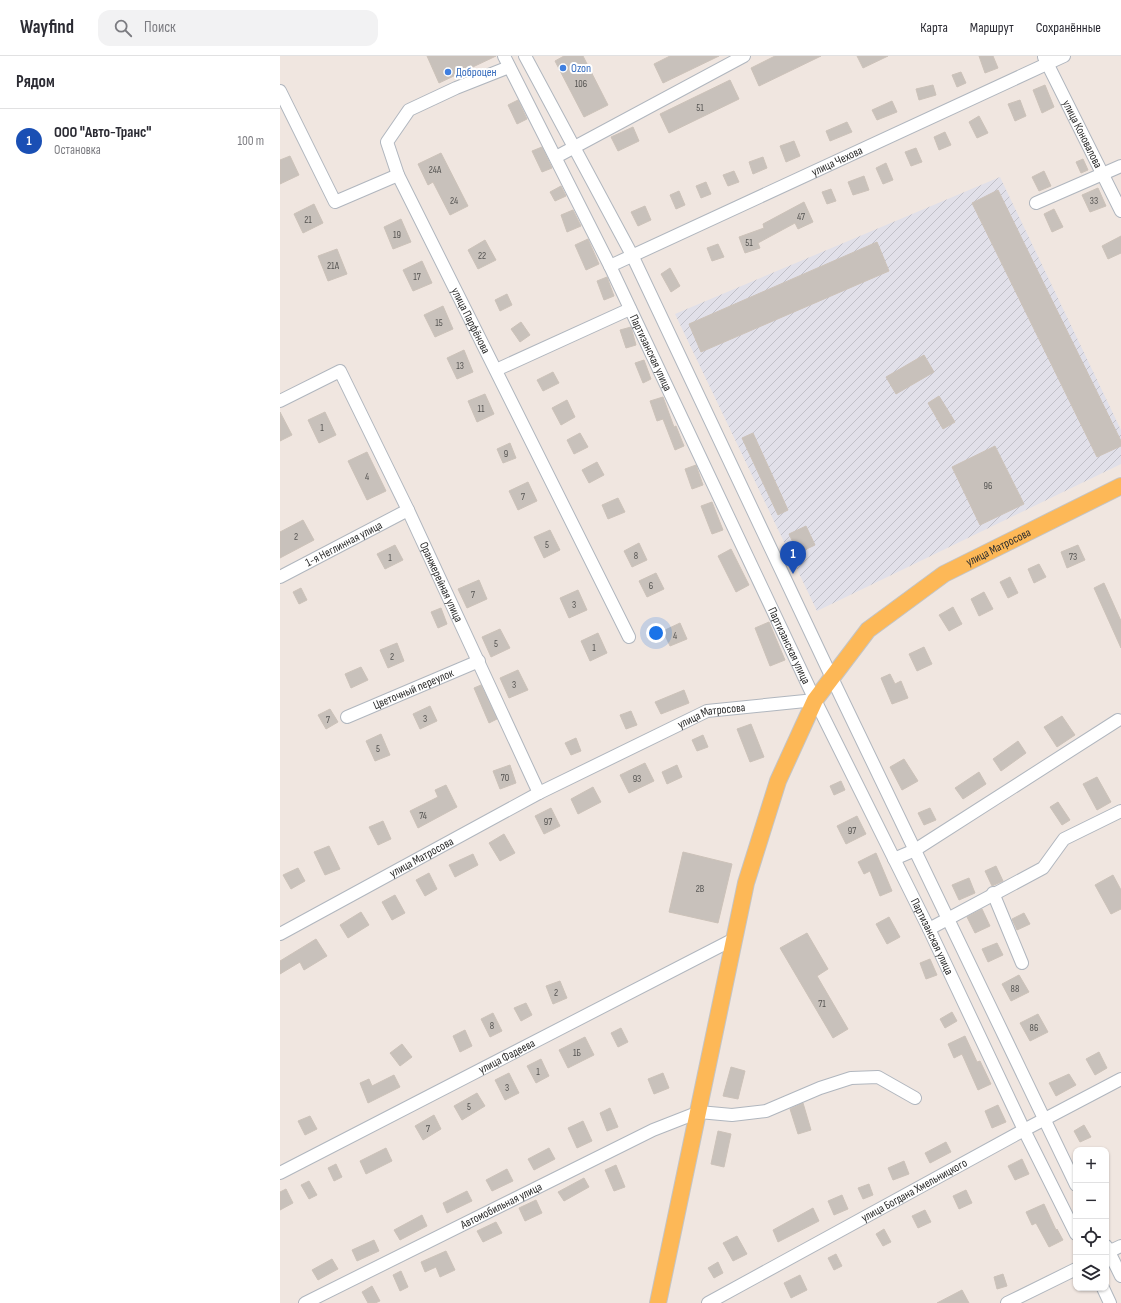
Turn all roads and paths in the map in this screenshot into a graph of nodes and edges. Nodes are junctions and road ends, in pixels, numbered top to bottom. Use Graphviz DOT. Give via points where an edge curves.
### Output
graph roads {
  1 [pos="525,56"];
  2 [pos="744,56"];
  3 [pos="1064,56"];
  4 [pos="1046,60"];
  5 [pos="507,61"];
  6 [pos="280,91"];
  7 [pos="574,147"];
  8 [pos="556,157"];
  9 [pos="1121,166"];
  10 [pos="1102,174"];
  11 [pos="398,175"];
  12 [pos="1036,203"];
  13 [pos="1121,211"];
  14 [pos="632,255"];
  15 [pos="610,266"];
  16 [pos="630,309"];
  17 [pos="496,370"];
  18 [pos="280,401"];
  19 [pos="1121,486"];
  20 [pos="408,510"];
  21 [pos="280,577"];
  22 [pos="629,637"];
  23 [pos="479,661"];
  24 [pos="832,678"];
  25 [pos="815,700"];
  26 [pos="347,717"];
  27 [pos="1118,720"];
  28 [pos="539,793"];
  29 [pos="1121,811"];
  30 [pos="915,850"];
  31 [pos="894,859"];
  32 [pos="994,893"];
  33 [pos="948,919"];
  34 [pos="929,929"];
  35 [pos="280,934"];
  36 [pos="734,939"];
  37 [pos="1022,963"];
  38 [pos="1121,1080"];
  39 [pos="915,1098"];
  40 [pos="699,1112"];
  41 [pos="1044,1119"];
  42 [pos="1024,1130"];
  43 [pos="280,1173"];
  44 [pos="1075,1183"];
  45 [pos="1073,1228"];
  46 [pos="1121,1246"];
  47 [pos="1109,1249"];
  48 [pos="1109,1254"];
  49 [pos="1073,1271"];
  50 [pos="1121,1276"];
  51 [pos="1104,1291"];
  52 [pos="1027,1299"];
  53 [pos="304,1303"];
  54 [pos="658,1303"];
  55 [pos="708,1303"];
  56 [pos="1007,1303"];
  57 [pos="1110,1303"];
  1 -- 7 [label="street, Партизанская улица"];
  2 -- 7 [label="street"];
  3 -- 4 [label="street, улица Чехова"];
  4 -- 10 [label="street, улица Коновалова"];
  4 -- 14 [label="street, улица Чехова"];
  5 -- 8 [label="street, Партизанская улица"];
  5 -- 11 [label="street, улица Парфёнова" via="409,110 387,142"];
  6 -- 11 [label="street" via="335,202"];
  7 -- 8 [label="street"];
  7 -- 14 [label="street, Партизанская улица"];
  8 -- 15 [label="street, Партизанская улица"];
  9 -- 10 [label="street"];
  10 -- 12 [label="street"];
  10 -- 13 [label="street, улица Коновалова"];
  11 -- 17 [label="street, улица Парфёнова"];
  14 -- 15 [label="street, улица Чехова"];
  14 -- 24 [label="street, Партизанская улица"];
  15 -- 16 [label="street, Партизанская улица"];
  16 -- 17 [label="street"];
  16 -- 25 [label="street, Партизанская улица"];
  17 -- 22 [label="street, улица Парфёнова"];
  18 -- 20 [label="street, Оранжерейная улица" via="340,371"];
  19 -- 24 [label="main road, улица Матросова" via="944,574 868,630"];
  20 -- 21 [label="street, 1-я Неглинная улица"];
  20 -- 23 [label="street, Оранжерейная улица"];
  23 -- 26 [label="street, Цветочный переулок"];
  23 -- 28 [label="street, Оранжерейная улица"];
  24 -- 25 [label="main road, улица Матросова"];
  24 -- 30 [label="street, Партизанская улица"];
  25 -- 28 [label="street, улица Матросова" via="707,711"];
  25 -- 31 [label="street, Партизанская улица"];
  25 -- 36 [label="main road" via="778,781 746,883"];
  27 -- 30 [label="street"];
  28 -- 35 [label="street, улица Матросова"];
  29 -- 32 [label="street" via="1064,839 1043,868"];
  30 -- 31 [label="street"];
  30 -- 33 [label="street, Партизанская улица"];
  31 -- 34 [label="street, Партизанская улица"];
  32 -- 33 [label="street"];
  32 -- 37 [label="street"];
  33 -- 34 [label="street"];
  33 -- 41 [label="street, Партизанская улица"];
  34 -- 42 [label="street, Партизанская улица"];
  36 -- 40 [label="main road"];
  36 -- 43 [label="street, улица Фадеева"];
  38 -- 41 [label="street, улица Богдана Хмельницкого"];
  39 -- 40 [label="street" via="878,1077 851,1078 766,1111 732,1115"];
  40 -- 53 [label="street, Автомобильная улица" via="653,1130"];
  40 -- 54 [label="main road"];
  41 -- 42 [label="street, улица Богдана Хмельницкого"];
  41 -- 44 [label="street, Партизанская улица"];
  42 -- 45 [label="street, Партизанская улица"];
  42 -- 55 [label="street, улица Богдана Хмельницкого"];
  46 -- 47 [label="street"];
  48 -- 50 [label="street"];
  49 -- 52 [label="street"];
  51 -- 57 [label="street"];
  52 -- 56 [label="street"];
}
